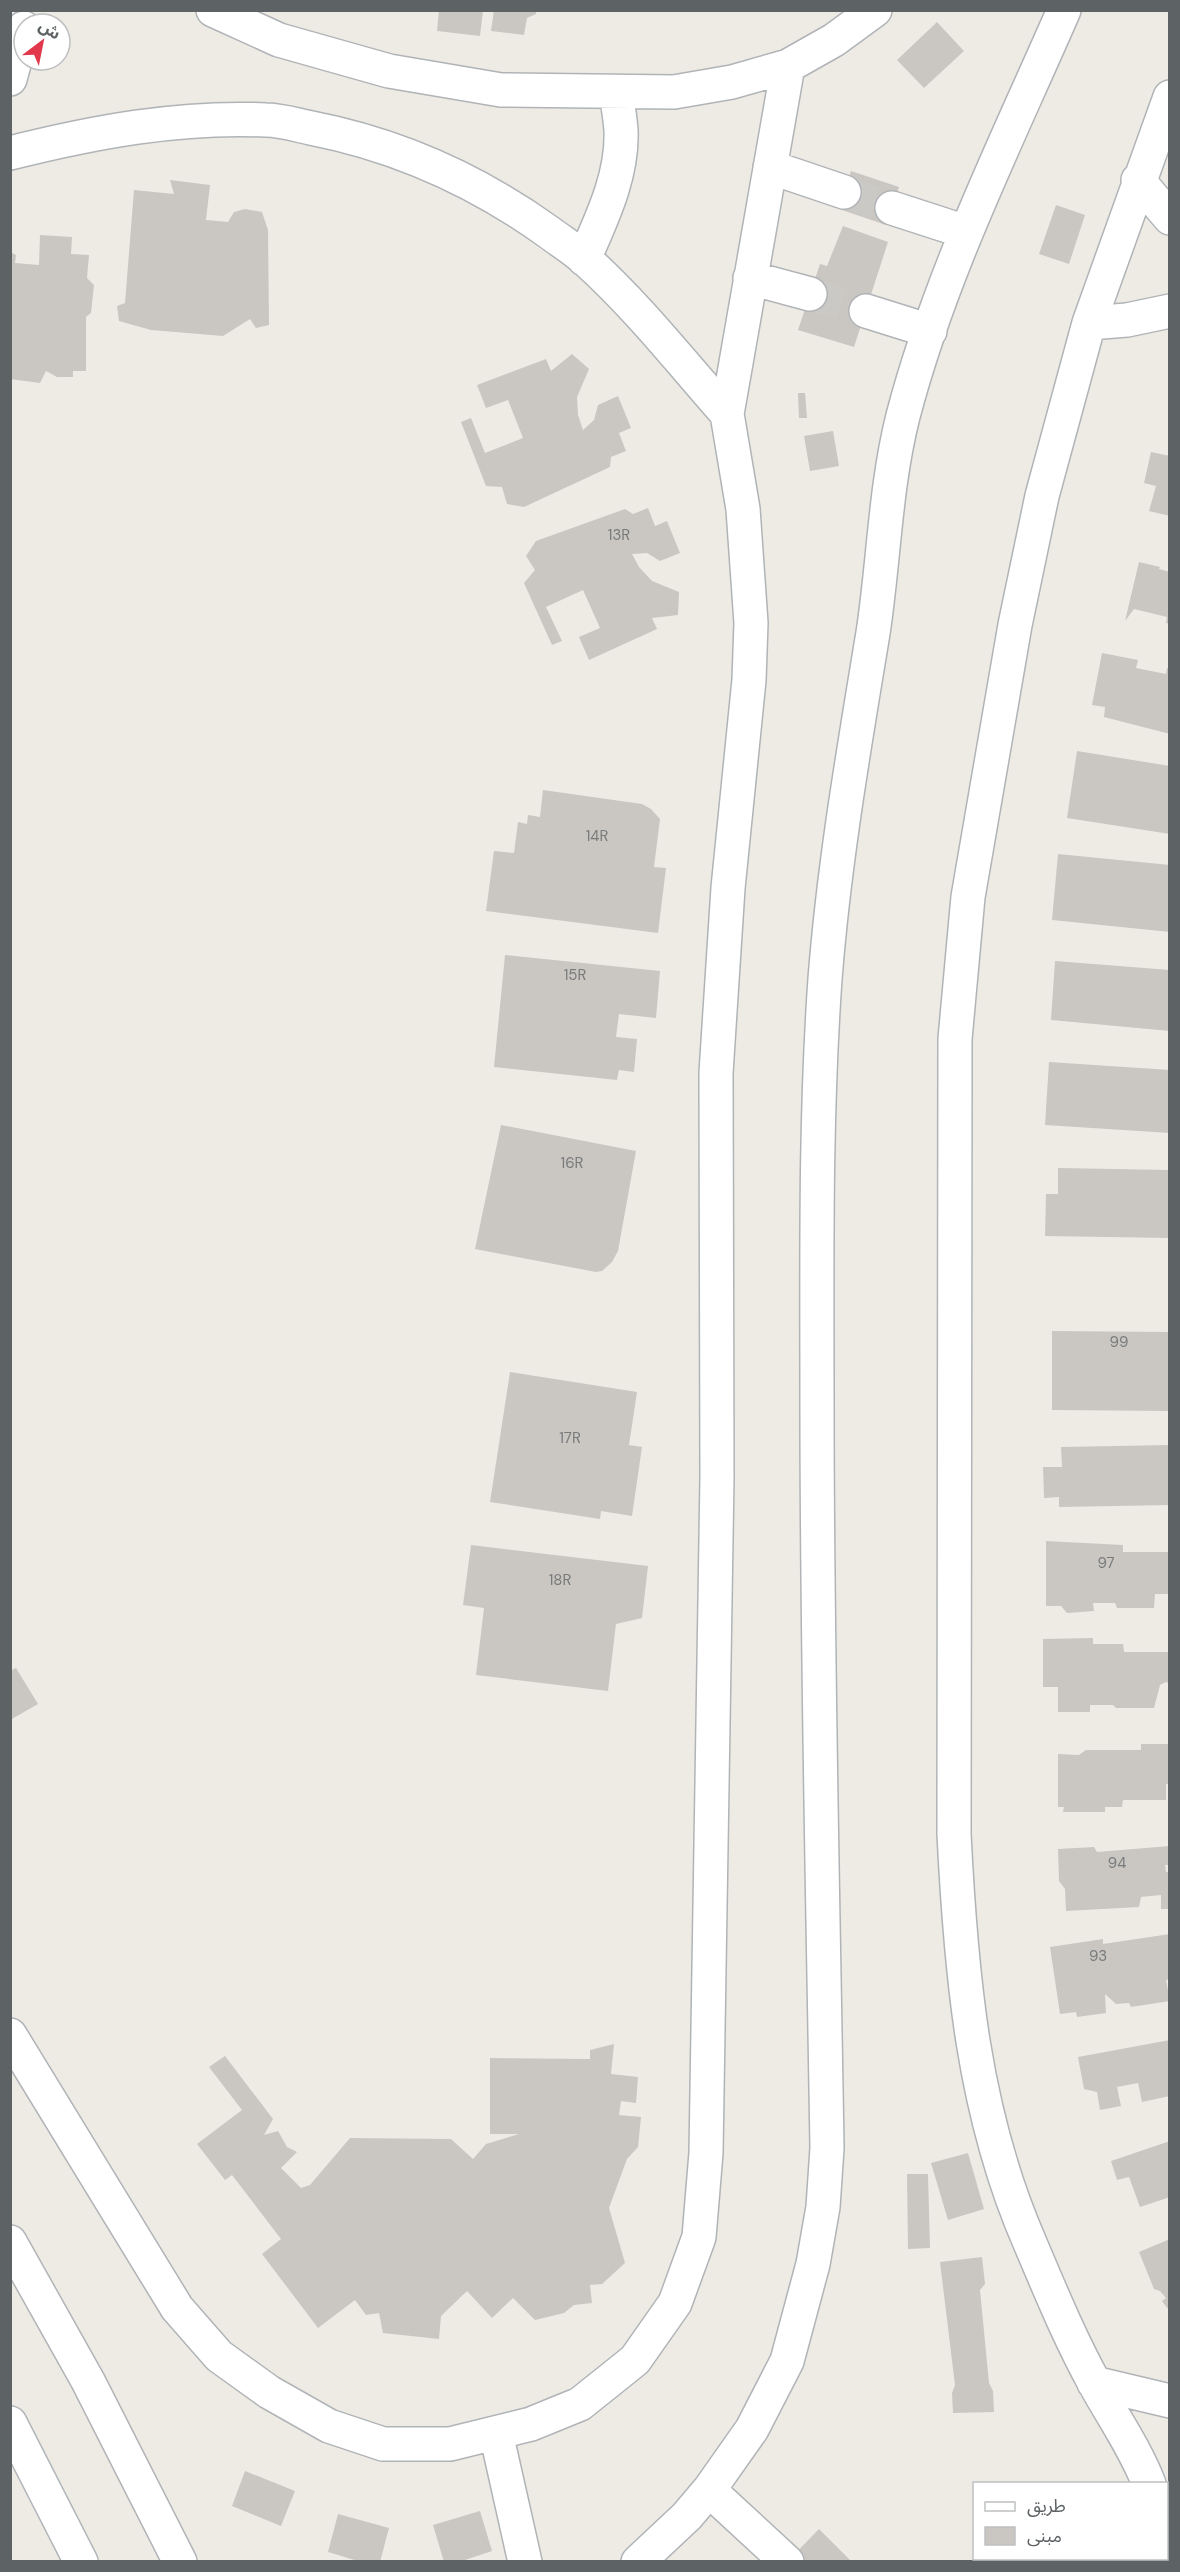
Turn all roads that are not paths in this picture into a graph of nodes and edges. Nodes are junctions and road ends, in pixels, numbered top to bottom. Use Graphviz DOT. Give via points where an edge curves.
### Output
graph roads {
  1 [pos="213,10"];
  2 [pos="875,10"];
  3 [pos="1064,10"];
  4 [pos="788,66"];
  5 [pos="616,93"];
  6 [pos="1170,97"];
  7 [pos="10,153"];
  8 [pos="770,167"];
  9 [pos="1138,180"];
  10 [pos="844,192"];
  11 [pos="892,208"];
  12 [pos="1170,218"];
  13 [pos="966,232"];
  14 [pos="584,259"];
  15 [pos="750,278"];
  16 [pos="810,294"];
  17 [pos="866,311"];
  18 [pos="1170,311"];
  19 [pos="1089,323"];
  20 [pos="930,331"];
  21 [pos="727,414"];
  22 [pos="10,2035"];
  23 [pos="10,2242"];
  24 [pos="1094,2383"];
  25 [pos="1170,2401"];
  26 [pos="10,2423"];
  27 [pos="496,2433"];
  28 [pos="1148,2482"];
  29 [pos="709,2490"];
  30 [pos="81,2562"];
  31 [pos="180,2562"];
  32 [pos="525,2562"];
  33 [pos="638,2562"];
  34 [pos="787,2562"];
  1 -- 5 [label="street" via="279,40 389,71 501,90"];
  2 -- 4 [label="street" via="834,40"];
  3 -- 13 [label="street"];
  4 -- 5 [label="street" via="732,82 674,92"];
  4 -- 8 [label="street"];
  5 -- 14 [label="street" via="621,131 618,170"];
  6 -- 9 [label="street"];
  7 -- 14 [label="street" via="138,126 268,120 355,137 437,166 514,207"];
  8 -- 10 [label="street"];
  8 -- 15 [label="street"];
  9 -- 12 [label="street"];
  9 -- 19 [label="street"];
  11 -- 13 [label="street"];
  13 -- 20 [label="street"];
  14 -- 21 [label="street" via="632,304"];
  15 -- 16 [label="street"];
  15 -- 21 [label="street"];
  17 -- 20 [label="street"];
  18 -- 19 [label="street"];
  19 -- 24 [label="street" via="1042,496 1015,625 968,897 955,1039 954,1834 967,2013 981,2090 1002,2166 1029,2240"];
  20 -- 29 [label="street" via="892,463 883,566 840,844 822,1030 818,1108 817,1477 827,2148 823,2207 813,2264 787,2361 752,2429"];
  21 -- 27 [label="street" via="743,509 751,623 716,1073 717,1489 707,2112 699,2237 675,2303 635,2360 580,2404"];
  22 -- 27 [label="street" via="177,2308 219,2356 268,2392 329,2426 383,2444 450,2444"];
  23 -- 31 [label="street" via="88,2381"];
  24 -- 25 [label="street"];
  24 -- 28 [label="street" via="1122,2426"];
  26 -- 30 [label="street"];
  27 -- 32 [label="street"];
  29 -- 33 [label="street"];
  29 -- 34 [label="street"];
}
